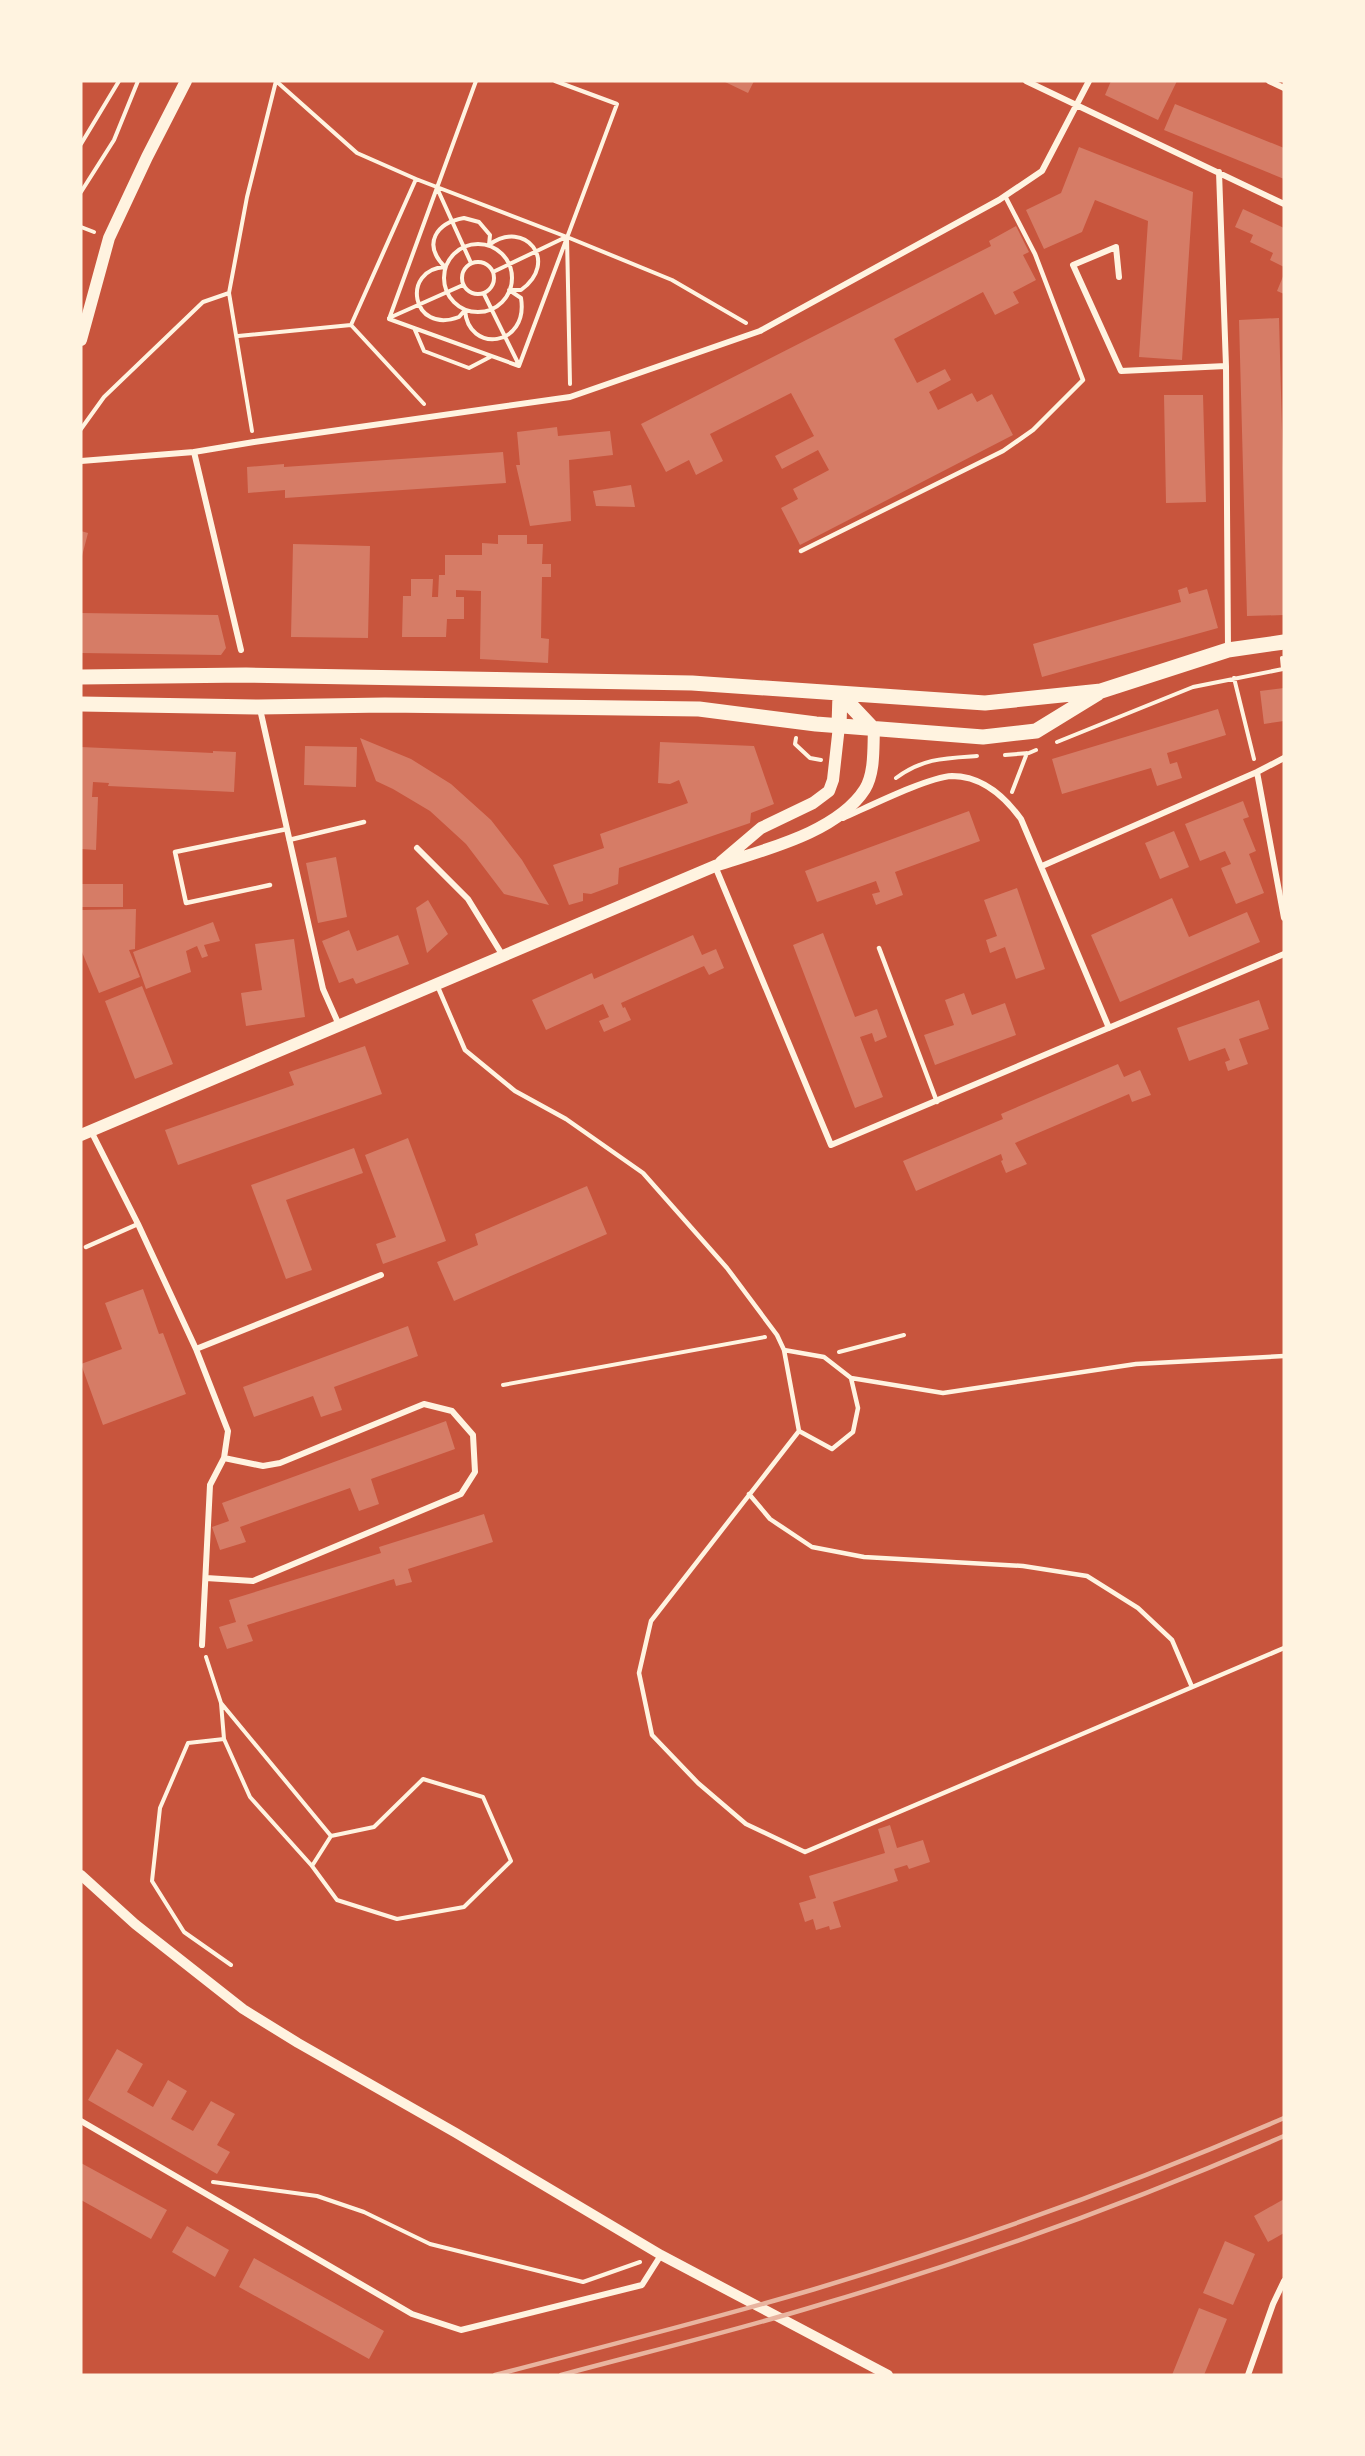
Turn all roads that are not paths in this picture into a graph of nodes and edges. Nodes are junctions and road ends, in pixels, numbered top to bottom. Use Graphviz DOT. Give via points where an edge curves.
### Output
graph roads {
  1 [pos="186,81"];
  2 [pos="1026,81"];
  3 [pos="1089,81"];
  4 [pos="1269,81"];
  5 [pos="1284,88"];
  6 [pos="1077,106"];
  7 [pos="1219,172"];
  8 [pos="1005,196"];
  9 [pos="1284,204"];
  10 [pos="1119,277"];
  11 [pos="81,340"];
  12 [pos="1226,366"];
  13 [pos="194,452"];
  14 [pos="81,461"];
  15 [pos="801,552"];
  16 [pos="1284,642"];
  17 [pos="241,650"];
  18 [pos="1228,650"];
  19 [pos="81,677"];
  20 [pos="1101,691"];
  21 [pos="840,694"];
  22 [pos="81,704"];
  23 [pos="259,707"];
  24 [pos="839,726"];
  25 [pos="874,730"];
  26 [pos="1284,758"];
  27 [pos="1257,772"];
  28 [pos="364,822"];
  29 [pos="828,824"];
  30 [pos="287,829"];
  31 [pos="290,840"];
  32 [pos="417,848"];
  33 [pos="715,866"];
  34 [pos="1042,866"];
  35 [pos="270,885"];
  36 [pos="1284,918"];
  37 [pos="879,948"];
  38 [pos="1284,954"];
  39 [pos="503,956"];
  40 [pos="437,986"];
  41 [pos="339,1025"];
  42 [pos="1109,1028"];
  43 [pos="937,1102"];
  44 [pos="86,1132"];
  45 [pos="138,1224"];
  46 [pos="86,1247"];
  47 [pos="381,1275"];
  48 [pos="196,1349"];
  49 [pos="783,1350"];
  50 [pos="1284,1356"];
  51 [pos="851,1378"];
  52 [pos="799,1431"];
  53 [pos="224,1458"];
  54 [pos="749,1494"];
  55 [pos="206,1578"];
  56 [pos="202,1645"];
  57 [pos="1284,1648"];
  58 [pos="1192,1687"];
  59 [pos="81,1875"];
  60 [pos="81,2121"];
  61 [pos="661,2254"];
  62 [pos="1284,2281"];
  63 [pos="888,2375"];
  64 [pos="1248,2375"];
  1 -- 11 [label="main road" via="109,238"];
  2 -- 6 [label="street"];
  3 -- 6 [label="street"];
  4 -- 5 [label="street"];
  6 -- 7 [label="street"];
  6 -- 8 [label="street" via="1042,171"];
  7 -- 9 [label="street"];
  7 -- 12 [label="street"];
  8 -- 13 [label="street" via="760,331 570,397"];
  8 -- 15 [label="lane" via="1035,254 1083,380 1033,430 1003,451"];
  10 -- 12 [label="street" via="1116,248 1073,265 1121,372"];
  12 -- 18 [label="street"];
  13 -- 14 [label="street"];
  13 -- 17 [label="street"];
  16 -- 18 [label="main road"];
  18 -- 20 [label="main road"];
  19 -- 21 [label="main road" via="246,675 692,683"];
  20 -- 21 [label="main road" via="996,702"];
  20 -- 25 [label="main road" via="1036,731 983,736"];
  21 -- 24 [label="main road"];
  21 -- 25 [label="main road"];
  22 -- 23 [label="main road"];
  23 -- 24 [label="main road" via="699,709"];
  23 -- 30 [label="street"];
  24 -- 25 [label="main road"];
  24 -- 33 [label="main road" via="829,791 761,828"];
  25 -- 29 [label="main road" via="873,762 866,788"];
  26 -- 27 [label="street"];
  27 -- 34 [label="street"];
  27 -- 36 [label="street"];
  28 -- 31 [label="lane"];
  29 -- 33 [label="main road"];
  29 -- 34 [label="street" via="953,776 986,785 1008,802 1022,819"];
  30 -- 31 [label="street"];
  30 -- 35 [label="lane" via="175,852 186,903"];
  31 -- 41 [label="street" via="323,989"];
  32 -- 39 [label="street" via="468,899"];
  33 -- 39 [label="main road"];
  33 -- 43 [label="street" via="831,1145"];
  34 -- 42 [label="street"];
  37 -- 43 [label="lane"];
  38 -- 42 [label="street"];
  39 -- 40 [label="main road"];
  40 -- 41 [label="main road"];
  40 -- 49 [label="lane" via="465,1050 515,1091 566,1119 643,1173 727,1268 777,1335"];
  41 -- 44 [label="main road"];
  42 -- 43 [label="street"];
  44 -- 45 [label="street"];
  45 -- 46 [label="lane"];
  45 -- 48 [label="street"];
  47 -- 48 [label="street"];
  48 -- 53 [label="street" via="228,1431"];
  49 -- 51 [label="lane" via="824,1357"];
  49 -- 52 [label="lane"];
  50 -- 51 [label="lane" via="1136,1364 943,1393"];
  51 -- 52 [label="lane" via="858,1408 853,1432 832,1449"];
  52 -- 54 [label="lane"];
  53 -- 55 [label="street" via="210,1485"];
  53 -- 55 [label="street" via="263,1466 280,1463 424,1404 452,1411 473,1435 475,1472 460,1494 253,1581"];
  54 -- 58 [label="lane" via="770,1519 812,1546 864,1557 1023,1566 1087,1576 1138,1608 1172,1640"];
  54 -- 58 [label="lane" via="651,1621 639,1672 652,1735 698,1783 746,1824 805,1852"];
  55 -- 56 [label="street"];
  57 -- 58 [label="lane"];
  59 -- 61 [label="street" via="135,1924 243,2009"];
  60 -- 61 [label="street" via="412,2314 461,2330 642,2284"];
  61 -- 63 [label="street"];
  62 -- 64 [label="street"];
}
